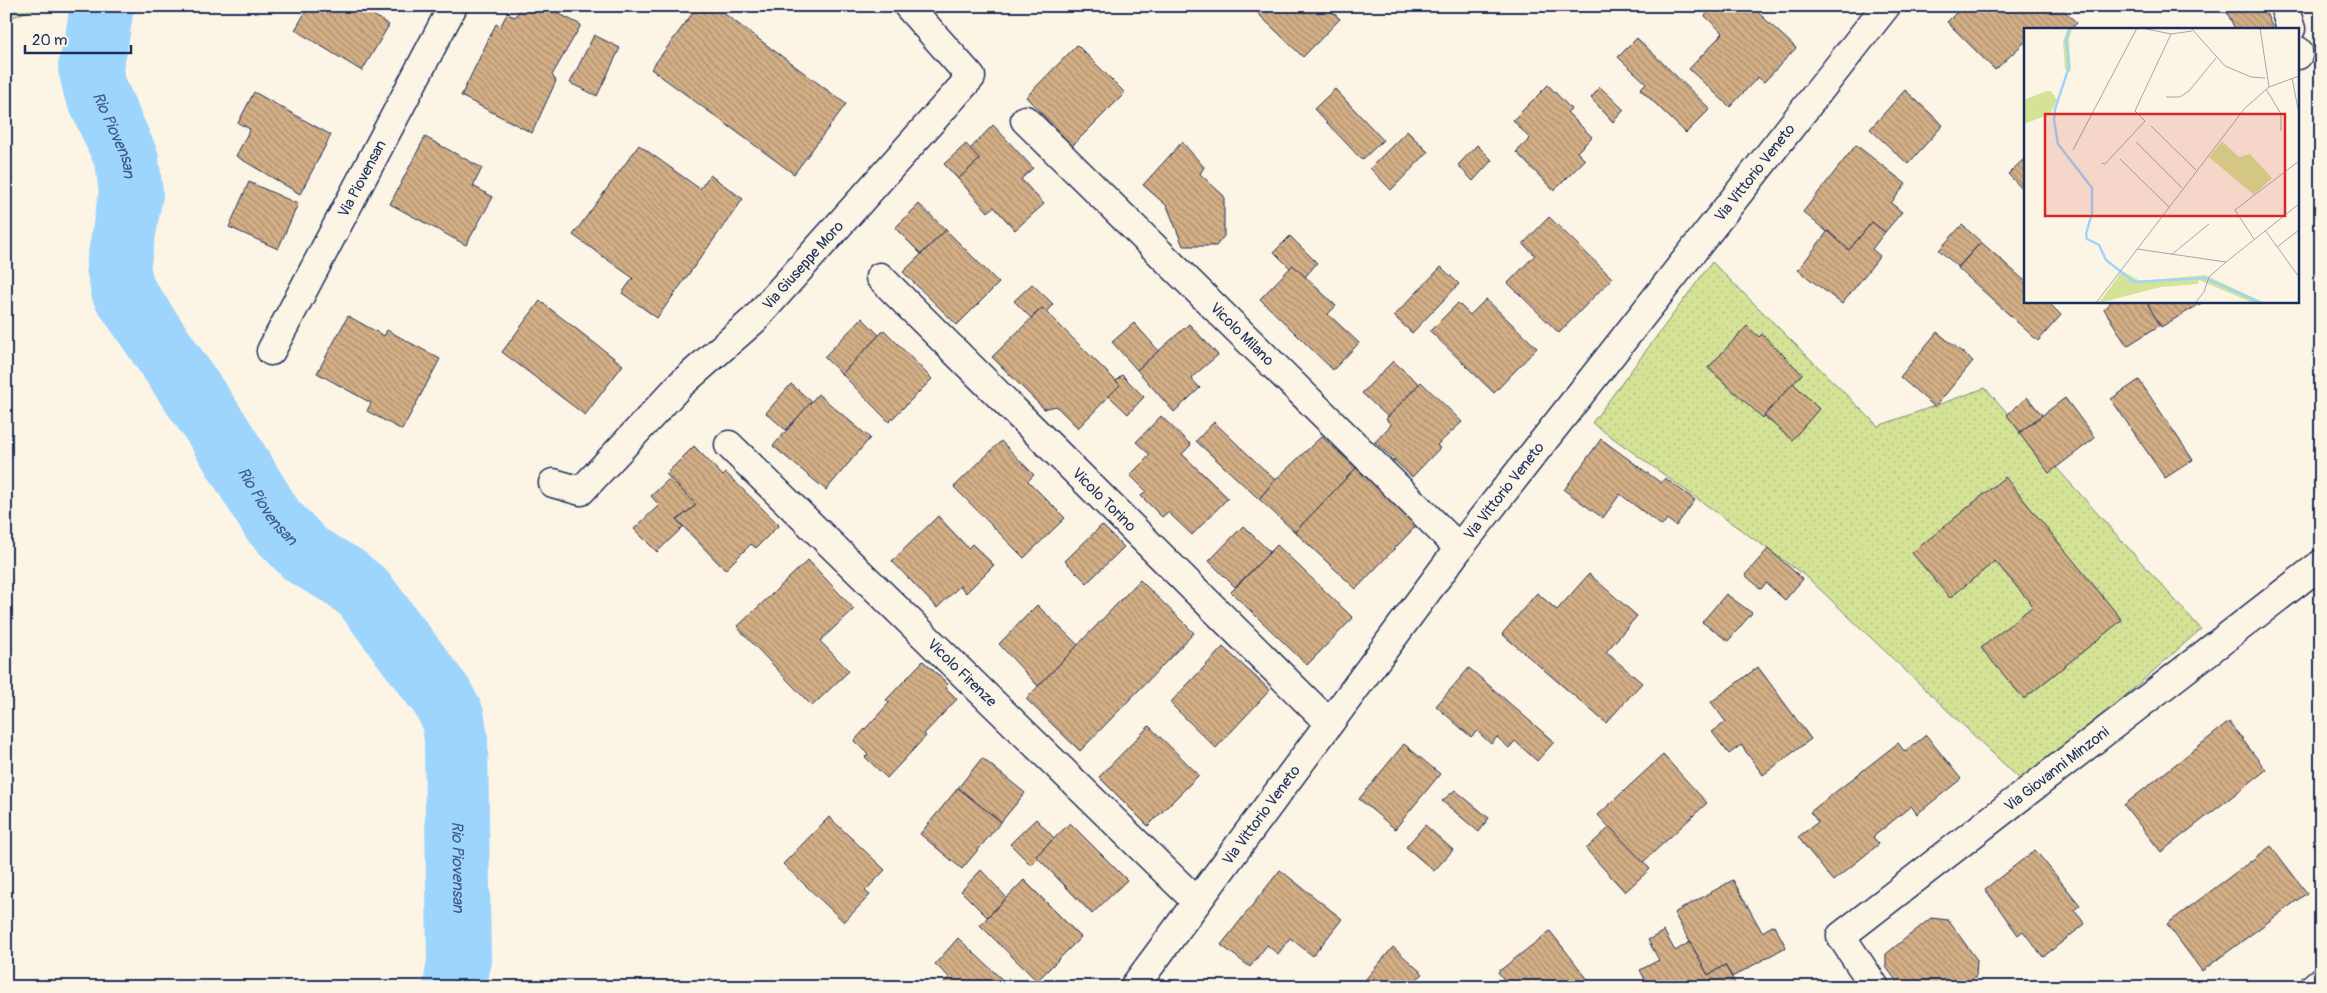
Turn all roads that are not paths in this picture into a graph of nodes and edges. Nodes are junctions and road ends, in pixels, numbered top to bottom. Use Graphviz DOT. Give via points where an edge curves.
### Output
graph roads {
  1 [pos="453,6"];
  2 [pos="908,6"];
  3 [pos="1886,6"];
  4 [pos="2284,6"];
  5 [pos="2291,28"];
  6 [pos="1025,120"];
  7 [pos="880,277"];
  8 [pos="271,351"];
  9 [pos="728,445"];
  10 [pos="553,483"];
  11 [pos="1459,548"];
  12 [pos="2321,564"];
  13 [pos="1329,723"];
  14 [pos="1197,902"];
  15 [pos="2321,981"];
  16 [pos="1134,987"];
  17 [pos="1875,987"];
  18 [pos="2314,987"];
  1 -- 8 [label="street, Via Piovensan"];
  2 -- 10 [label="street, Via Giuseppe Moro" via="971,77 755,319 681,384 581,491"];
  3 -- 11 [label="street, Via Vittorio Veneto"];
  4 -- 5 [label="street"];
  6 -- 11 [label="street, Vicolo Milano"];
  7 -- 13 [label="street, Vicolo Torino"];
  9 -- 14 [label="street, Vicolo Firenze"];
  11 -- 13 [label="street, Via Vittorio Veneto"];
  12 -- 17 [label="street, Via Giovanni Minzoni" via="1841,936"];
  13 -- 14 [label="street, Via Vittorio Veneto"];
  14 -- 16 [label="street, Via Vittorio Veneto"];
  15 -- 18 [label="street"];
}
